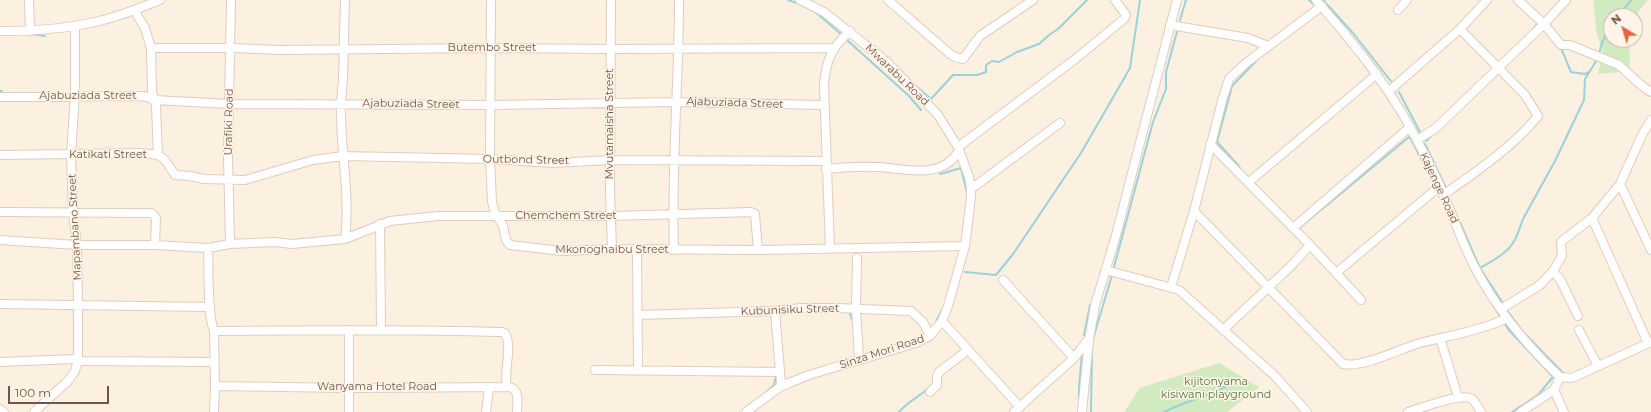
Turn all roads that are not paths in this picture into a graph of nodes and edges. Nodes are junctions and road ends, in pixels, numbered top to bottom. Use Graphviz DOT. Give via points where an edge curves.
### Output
graph roads {
  1 [pos="29,0"];
  2 [pos="160,0"];
  3 [pos="231,0"];
  4 [pos="345,0"];
  5 [pos="491,0"];
  6 [pos="611,0"];
  7 [pos="678,0"];
  8 [pos="800,0"];
  9 [pos="888,0"];
  10 [pos="1033,0"];
  11 [pos="1114,0"];
  12 [pos="1177,0"];
  13 [pos="1316,0"];
  14 [pos="1407,0"];
  15 [pos="1486,0"];
  16 [pos="1518,0"];
  17 [pos="1566,0"];
  18 [pos="1322,6"];
  19 [pos="134,10"];
  20 [pos="1398,10"];
  21 [pos="1170,24"];
  22 [pos="1544,24"];
  23 [pos="75,26"];
  24 [pos="1460,29"];
  25 [pos="0,31"];
  26 [pos="30,31"];
  27 [pos="850,31"];
  28 [pos="1268,46"];
  29 [pos="151,48"];
  30 [pos="230,48"];
  31 [pos="491,48"];
  32 [pos="834,48"];
  33 [pos="611,49"];
  34 [pos="679,49"];
  35 [pos="343,50"];
  36 [pos="1499,68"];
  37 [pos="1378,74"];
  38 [pos="1389,91"];
  39 [pos="1651,92"];
  40 [pos="75,95"];
  41 [pos="0,97"];
  42 [pos="155,100"];
  43 [pos="677,102"];
  44 [pos="229,104"];
  45 [pos="340,104"];
  46 [pos="610,104"];
  47 [pos="491,105"];
  48 [pos="824,105"];
  49 [pos="1651,120"];
  50 [pos="1060,122"];
  51 [pos="1410,127"];
  52 [pos="1417,140"];
  53 [pos="1210,144"];
  54 [pos="958,149"];
  55 [pos="0,155"];
  56 [pos="71,155"];
  57 [pos="158,155"];
  58 [pos="343,156"];
  59 [pos="490,159"];
  60 [pos="610,160"];
  61 [pos="674,160"];
  62 [pos="826,165"];
  63 [pos="229,180"];
  64 [pos="1249,182"];
  65 [pos="1620,184"];
  66 [pos="1440,186"];
  67 [pos="971,189"];
  68 [pos="1443,195"];
  69 [pos="1194,211"];
  70 [pos="0,212"];
  71 [pos="73,212"];
  72 [pos="673,214"];
  73 [pos="496,216"];
  74 [pos="611,216"];
  75 [pos="1592,218"];
  76 [pos="380,224"];
  77 [pos="1293,228"];
  78 [pos="345,239"];
  79 [pos="0,240"];
  80 [pos="230,244"];
  81 [pos="77,245"];
  82 [pos="155,245"];
  83 [pos="1310,245"];
  84 [pos="965,246"];
  85 [pos="208,248"];
  86 [pos="612,249"];
  87 [pos="830,249"];
  88 [pos="637,250"];
  89 [pos="674,250"];
  90 [pos="758,250"];
  91 [pos="1651,250"];
  92 [pos="858,258"];
  93 [pos="1106,270"];
  94 [pos="1554,271"];
  95 [pos="1336,273"];
  96 [pos="1003,280"];
  97 [pos="1171,287"];
  98 [pos="1268,288"];
  99 [pos="1361,300"];
  100 [pos="0,304"];
  101 [pos="78,304"];
  102 [pos="210,307"];
  103 [pos="856,309"];
  104 [pos="775,311"];
  105 [pos="1503,313"];
  106 [pos="638,315"];
  107 [pos="1578,316"];
  108 [pos="942,321"];
  109 [pos="349,330"];
  110 [pos="381,330"];
  111 [pos="1223,330"];
  112 [pos="1579,330"];
  113 [pos="214,331"];
  114 [pos="930,336"];
  115 [pos="1440,338"];
  116 [pos="1089,340"];
  117 [pos="1650,342"];
  118 [pos="968,350"];
  119 [pos="1074,358"];
  120 [pos="78,360"];
  121 [pos="860,360"];
  122 [pos="0,362"];
  123 [pos="214,362"];
  124 [pos="1598,366"];
  125 [pos="595,370"];
  126 [pos="638,370"];
  127 [pos="780,372"];
  128 [pos="1560,377"];
  129 [pos="215,386"];
  130 [pos="507,387"];
  131 [pos="780,387"];
  132 [pos="350,388"];
  133 [pos="489,388"];
  134 [pos="1554,390"];
  135 [pos="930,392"];
  136 [pos="1458,398"];
  137 [pos="0,408"];
  138 [pos="1017,410"];
  139 [pos="1414,411"];
  140 [pos="4,412"];
  141 [pos="34,412"];
  142 [pos="214,412"];
  143 [pos="349,412"];
  144 [pos="486,412"];
  145 [pos="517,412"];
  146 [pos="746,412"];
  147 [pos="1082,412"];
  148 [pos="1307,412"];
  149 [pos="1481,412"];
  150 [pos="1521,412"];
  151 [pos="1564,412"];
  1 -- 26 [label="street"];
  2 -- 19 [label="street"];
  3 -- 30 [label="street, Urafiki Road"];
  4 -- 35 [label="street"];
  5 -- 31 [label="street, Mkonoghaibu Street"];
  6 -- 33 [label="street, Mvutamaisha Street"];
  7 -- 34 [label="street"];
  8 -- 27 [label="street, Mwarabu Road" via="824,12"];
  9 -- 10 [label="street" via="950,54 963,59 980,36"];
  11 -- 54 [label="street, Outbond Street" via="1126,15 1124,19"];
  12 -- 21 [label="street"];
  13 -- 18 [label="street, Kajenge Road"];
  14 -- 20 [label="street"];
  15 -- 24 [label="street"];
  16 -- 22 [label="street"];
  17 -- 22 [label="street"];
  18 -- 28 [label="street"];
  18 -- 37 [label="street, Kajenge Road"];
  19 -- 23 [label="street"];
  19 -- 29 [label="street" via="145,28"];
  21 -- 28 [label="street" via="1248,38"];
  21 -- 93 [label="street"];
  22 -- 36 [label="street"];
  22 -- 39 [label="street" via="1561,46 1570,45 1619,65"];
  23 -- 26 [label="street"];
  23 -- 40 [label="street, Mapambano Street"];
  24 -- 36 [label="street"];
  24 -- 38 [label="street"];
  25 -- 26 [label="street"];
  27 -- 32 [label="street"];
  27 -- 54 [label="street, Mwarabu Road" via="887,62 938,114"];
  28 -- 53 [label="street" via="1246,62 1229,80"];
  29 -- 30 [label="street, Butembo Street"];
  29 -- 42 [label="street" via="152,92"];
  30 -- 35 [label="street, Butembo Street"];
  30 -- 44 [label="street, Urafiki Road"];
  31 -- 33 [label="street, Butembo Street"];
  31 -- 35 [label="street, Butembo Street"];
  31 -- 47 [label="street, Mkonoghaibu Street"];
  32 -- 34 [label="street, Butembo Street"];
  32 -- 48 [label="street" via="826,69"];
  33 -- 34 [label="street, Butembo Street"];
  33 -- 46 [label="street, Mvutamaisha Street"];
  34 -- 43 [label="street"];
  35 -- 45 [label="street"];
  36 -- 52 [label="street" via="1436,128"];
  36 -- 68 [label="street" via="1525,95 1538,116 1519,137 1495,157"];
  37 -- 38 [label="street, Kajenge Road"];
  37 -- 64 [label="street"];
  38 -- 51 [label="street, Kajenge Road"];
  40 -- 41 [label="street, Ajabuziada Street"];
  40 -- 42 [label="street, Ajabuziada Street" via="144,96"];
  40 -- 56 [label="street, Mapambano Street"];
  42 -- 44 [label="street, Ajabuziada Street"];
  42 -- 57 [label="street"];
  43 -- 46 [label="street, Ajabuziada Street"];
  43 -- 48 [label="street, Ajabuziada Street"];
  43 -- 61 [label="street"];
  44 -- 45 [label="street, Ajabuziada Street"];
  44 -- 63 [label="street, Urafiki Road"];
  45 -- 47 [label="street, Ajabuziada Street"];
  45 -- 58 [label="street"];
  46 -- 47 [label="street, Ajabuziada Street"];
  46 -- 60 [label="street, Mvutamaisha Street"];
  47 -- 59 [label="street, Mkonoghaibu Street"];
  48 -- 62 [label="street"];
  49 -- 65 [label="street"];
  50 -- 67 [label="street"];
  51 -- 52 [label="street, Kajenge Road"];
  51 -- 77 [label="street"];
  52 -- 66 [label="street, Kajenge Road"];
  53 -- 64 [label="street"];
  53 -- 69 [label="street"];
  54 -- 62 [label="street, Outbond Street" via="953,161 940,168 925,171"];
  54 -- 67 [label="street, Sinza Mori Road"];
  55 -- 56 [label="street, Katikati Street"];
  56 -- 57 [label="street, Katikati Street"];
  56 -- 71 [label="street, Mapambano Street"];
  57 -- 63 [label="street, Katikati Street" via="165,160 175,175"];
  58 -- 59 [label="street, Outbond Street"];
  58 -- 63 [label="street, Outbond Street" via="313,160 245,180"];
  58 -- 78 [label="street" via="348,195"];
  59 -- 60 [label="street, Outbond Street" via="553,163"];
  59 -- 73 [label="street, Mkonoghaibu Street" via="492,202"];
  60 -- 61 [label="street, Outbond Street"];
  60 -- 74 [label="street, Mvutamaisha Street"];
  61 -- 62 [label="street, Outbond Street"];
  61 -- 72 [label="street"];
  62 -- 87 [label="street"];
  63 -- 80 [label="street, Urafiki Road"];
  64 -- 77 [label="street"];
  65 -- 75 [label="street"];
  65 -- 91 [label="street"];
  66 -- 68 [label="street, Kajenge Road"];
  66 -- 95 [label="street"];
  67 -- 84 [label="street, Sinza Mori Road"];
  68 -- 105 [label="street, Kajenge Road" via="1472,262"];
  69 -- 97 [label="street"];
  69 -- 98 [label="street"];
  70 -- 71 [label="street"];
  71 -- 81 [label="street, Mapambano Street"];
  71 -- 82 [label="street" via="152,213 156,218"];
  72 -- 74 [label="street, Chemchem Street"];
  72 -- 89 [label="street"];
  72 -- 90 [label="street, Chemchem Street" via="751,212 756,219"];
  73 -- 74 [label="street, Chemchem Street"];
  73 -- 76 [label="street, Chemchem Street" via="438,216"];
  73 -- 86 [label="street, Mkonoghaibu Street" via="503,226 506,240 513,247 562,251"];
  74 -- 86 [label="street, Mvutamaisha Street"];
  75 -- 94 [label="street" via="1560,243 1562,256"];
  75 -- 117 [label="street"];
  76 -- 78 [label="street, Chemchem Street"];
  76 -- 110 [label="street"];
  77 -- 83 [label="street"];
  78 -- 80 [label="street, Chemchem Street" via="292,244"];
  79 -- 81 [label="street, Chemchem Street"];
  80 -- 85 [label="street, Chemchem Street"];
  81 -- 82 [label="street, Chemchem Street"];
  81 -- 101 [label="street, Mapambano Street"];
  82 -- 85 [label="street, Chemchem Street"];
  83 -- 95 [label="street"];
  83 -- 98 [label="street"];
  84 -- 87 [label="street, Mkonoghaibu Street"];
  84 -- 108 [label="street, Sinza Mori Road"];
  85 -- 102 [label="street"];
  86 -- 88 [label="street, Mkonoghaibu Street"];
  87 -- 90 [label="street, Mkonoghaibu Street"];
  88 -- 89 [label="street, Mkonoghaibu Street"];
  88 -- 106 [label="street"];
  89 -- 90 [label="street, Mkonoghaibu Street"];
  92 -- 103 [label="street"];
  93 -- 97 [label="street"];
  93 -- 116 [label="street" via="1095,305"];
  94 -- 105 [label="street"];
  94 -- 107 [label="street"];
  95 -- 99 [label="street"];
  96 -- 119 [label="street"];
  97 -- 111 [label="street" via="1187,296"];
  98 -- 111 [label="street"];
  98 -- 115 [label="street" via="1342,364 1359,363"];
  100 -- 101 [label="street"];
  101 -- 102 [label="street"];
  101 -- 120 [label="street, Mapambano Street"];
  102 -- 113 [label="street"];
  103 -- 104 [label="street, Kubunisiku Street" via="801,308"];
  103 -- 114 [label="street, Kubunisiku Street" via="911,312 923,322"];
  103 -- 121 [label="street"];
  104 -- 106 [label="street, Kubunisiku Street"];
  104 -- 127 [label="street"];
  105 -- 115 [label="street" via="1503,320 1495,324"];
  105 -- 128 [label="street, Kajenge Road"];
  106 -- 126 [label="street"];
  108 -- 114 [label="street, Sinza Mori Road"];
  108 -- 118 [label="street"];
  109 -- 110 [label="street"];
  109 -- 113 [label="street"];
  109 -- 132 [label="street"];
  110 -- 130 [label="street" via="476,330 505,333 508,340"];
  111 -- 148 [label="street" via="1275,376"];
  112 -- 124 [label="street"];
  113 -- 123 [label="street"];
  114 -- 121 [label="street, Sinza Mori Road" via="916,343"];
  115 -- 136 [label="street"];
  116 -- 119 [label="street"];
  116 -- 147 [label="street"];
  117 -- 124 [label="street"];
  118 -- 135 [label="street" via="939,372 936,377 937,385"];
  118 -- 138 [label="street"];
  119 -- 138 [label="street"];
  120 -- 122 [label="street"];
  120 -- 123 [label="street"];
  120 -- 141 [label="street, Mapambano Street" via="75,371 68,381"];
  121 -- 131 [label="street, Sinza Mori Road" via="809,375"];
  123 -- 129 [label="street"];
  124 -- 128 [label="street" via="1572,378"];
  125 -- 126 [label="street"];
  126 -- 127 [label="street"];
  127 -- 131 [label="street"];
  128 -- 134 [label="street"];
  129 -- 132 [label="street, Wanyama Hotel Road"];
  129 -- 142 [label="street"];
  130 -- 133 [label="street, Wanyama Hotel Road"];
  130 -- 145 [label="street" via="514,388 516,392"];
  131 -- 146 [label="street, Sinza Mori Road"];
  132 -- 133 [label="street, Wanyama Hotel Road"];
  132 -- 143 [label="street"];
  133 -- 144 [label="street"];
  134 -- 150 [label="street"];
  134 -- 151 [label="street"];
  136 -- 139 [label="street"];
  136 -- 149 [label="street" via="1472,399"];
  137 -- 140 [label="street"];
}
